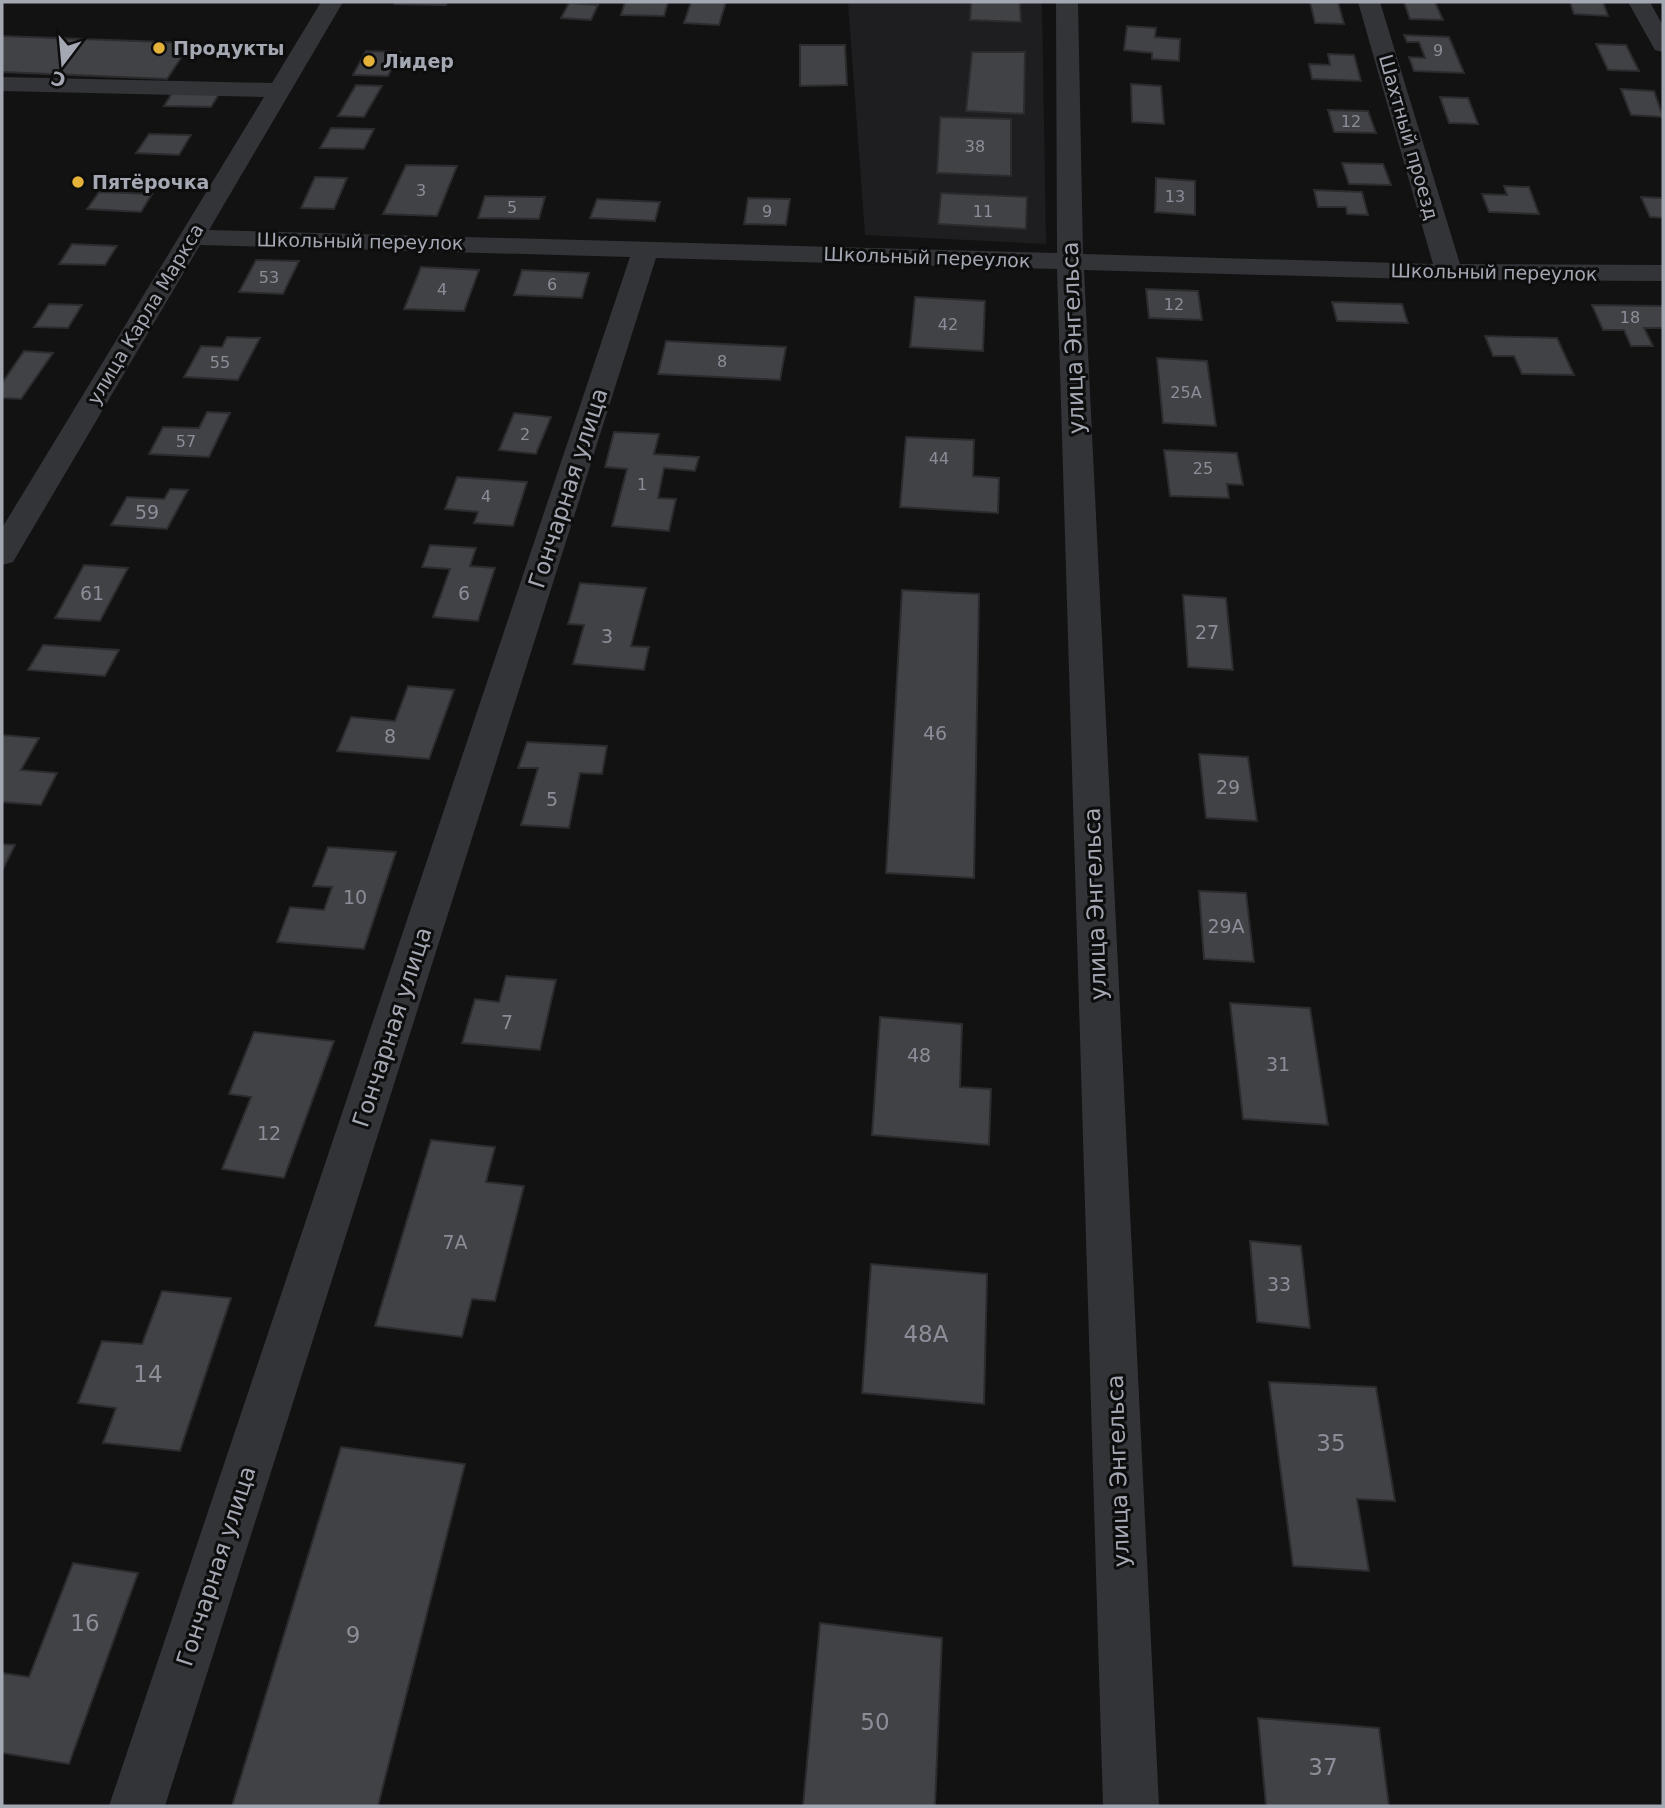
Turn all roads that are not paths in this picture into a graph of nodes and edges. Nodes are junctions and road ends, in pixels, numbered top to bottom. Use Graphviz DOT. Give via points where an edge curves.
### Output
graph roads {
  1 [pos="332,2"];
  2 [pos="1067,2"];
  3 [pos="1369,2"];
  4 [pos="1639,2"];
  5 [pos="1663,45"];
  6 [pos="2,84"];
  7 [pos="278,90"];
  8 [pos="191,237"];
  9 [pos="646,248"];
  10 [pos="1070,261"];
  11 [pos="1449,272"];
  12 [pos="1663,273"];
  13 [pos="2,554"];
  14 [pos="138,1806"];
  15 [pos="1131,1806"];
  1 -- 7 [label="street, улица Карла Маркса"];
  2 -- 10 [label="street, улица Энгельса"];
  3 -- 11 [label="street, Шахтный проезд"];
  4 -- 5 [label="street"];
  6 -- 7 [label="street"];
  7 -- 8 [label="street, улица Карла Маркса"];
  8 -- 9 [label="street, Школьный переулок"];
  8 -- 13 [label="street, улица Карла Маркса"];
  9 -- 10 [label="street, Школьный переулок"];
  9 -- 14 [label="street, Гончарная улица"];
  10 -- 11 [label="street, Школьный переулок"];
  10 -- 15 [label="street, улица Энгельса"];
  11 -- 12 [label="street, Школьный переулок"];
}
